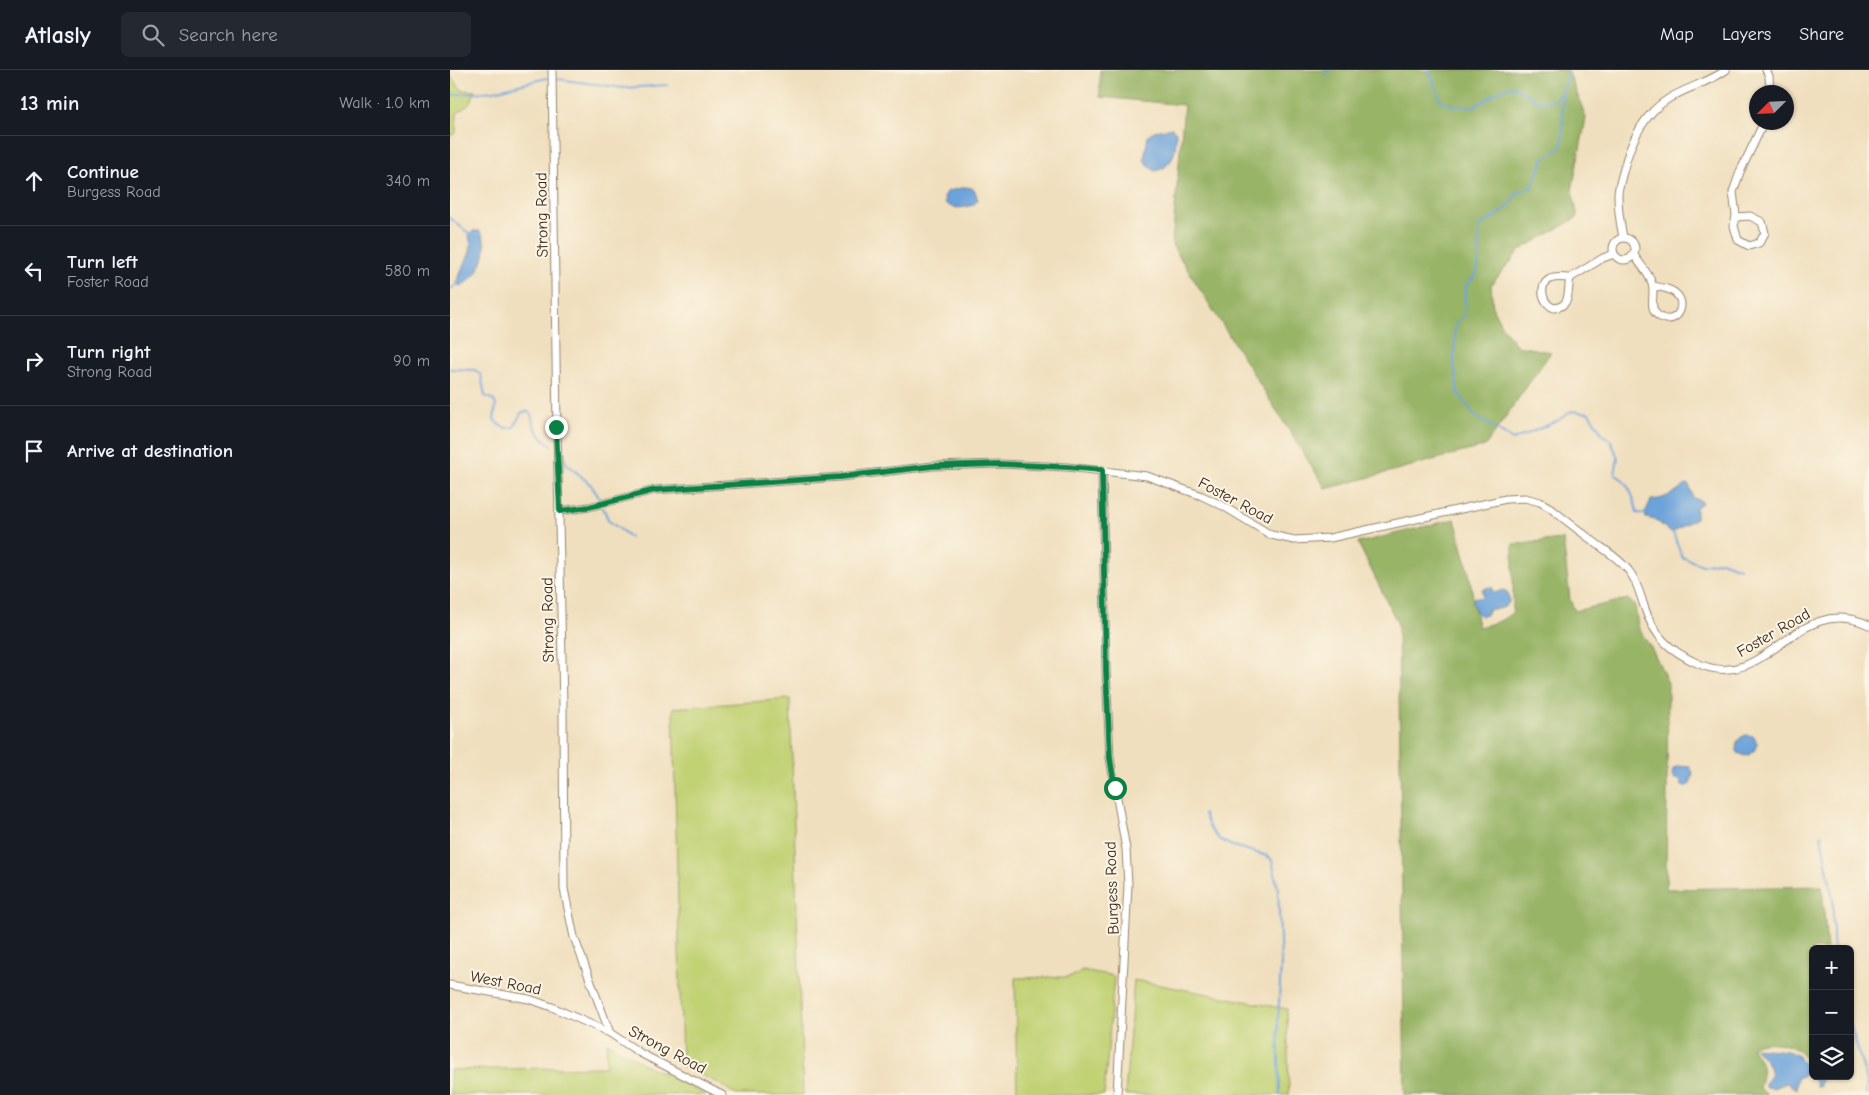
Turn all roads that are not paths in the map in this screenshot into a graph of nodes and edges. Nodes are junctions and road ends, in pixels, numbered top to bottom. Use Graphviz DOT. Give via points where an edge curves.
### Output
graph roads {
  1 [pos="552,70"];
  2 [pos="1726,70"];
  3 [pos="1766,70"];
  4 [pos="1770,85"];
  5 [pos="1760,130"];
  6 [pos="1736,217"];
  7 [pos="1623,237"];
  8 [pos="1614,254"];
  9 [pos="1634,254"];
  10 [pos="1570,278"];
  11 [pos="1653,286"];
  12 [pos="1102,470"];
  13 [pos="560,511"];
  14 [pos="1869,625"];
  15 [pos="450,986"];
  16 [pos="610,1034"];
  17 [pos="722,1095"];
  18 [pos="1117,1095"];
  1 -- 13 [label="street, Strong Road"];
  2 -- 7 [label="street" via="1706,83 1666,100 1641,124 1626,158 1618,193"];
  3 -- 4 [label="street"];
  5 -- 6 [label="street" via="1733,192"];
  6 -- 6 [label="street" via="1750,216 1762,222 1765,233 1759,243 1749,246 1738,240 1734,226"];
  7 -- 8 [label="street" via="1615,241"];
  7 -- 9 [label="street" via="1634,244"];
  8 -- 9 [label="street" via="1620,260 1627,260"];
  8 -- 10 [label="street"];
  9 -- 11 [label="street"];
  10 -- 10 [label="street" via="1565,304 1554,308 1547,304 1543,296 1547,281"];
  11 -- 11 [label="street" via="1652,302 1656,313 1669,320 1681,310 1681,299 1671,290"];
  12 -- 13 [label="street, Foster Road" via="999,464 933,466 840,477 655,490"];
  12 -- 14 [label="street, Foster Road" via="1136,474 1169,483 1223,506 1271,535 1294,540 1330,538 1493,501 1525,498 1540,502 1628,569 1658,636 1689,659 1710,668 1732,669 1747,665 1806,626 1825,619 1849,618"];
  12 -- 18 [label="street, Burgess Road" via="1110,758 1126,849 1128,885"];
  13 -- 16 [label="street, Strong Road" via="564,889 574,937"];
  15 -- 16 [label="street, West Road" via="530,999"];
  16 -- 17 [label="street, Strong Road"];
}
